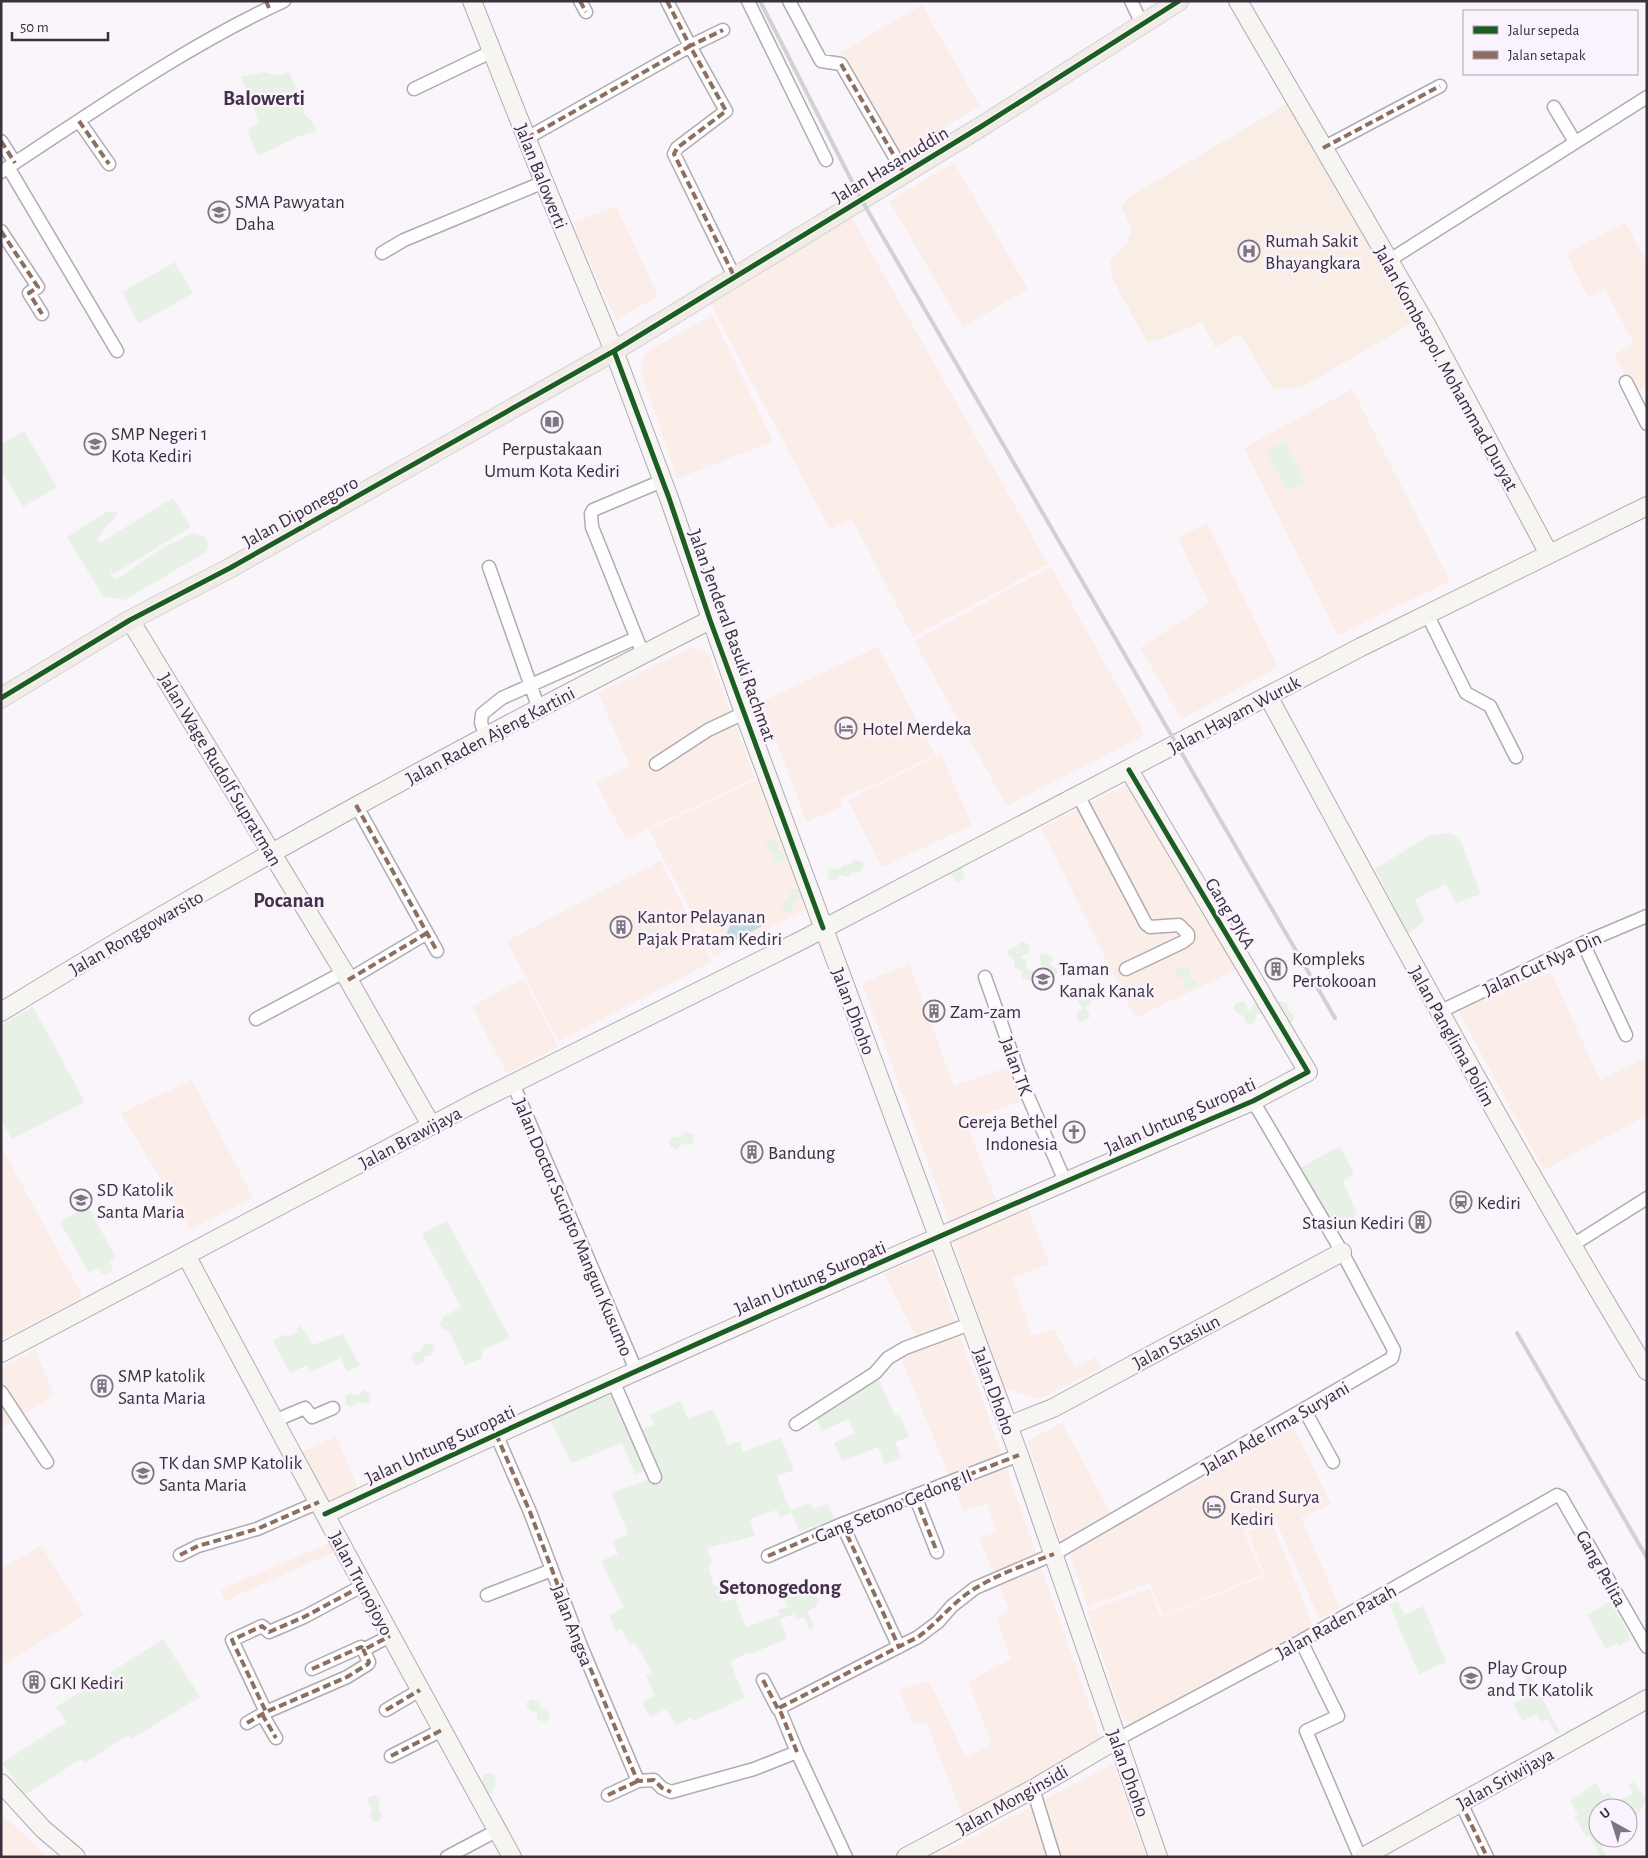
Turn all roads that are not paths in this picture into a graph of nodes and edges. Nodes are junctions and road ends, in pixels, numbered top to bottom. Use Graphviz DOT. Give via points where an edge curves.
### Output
graph roads {
  1 [pos="284,1"];
  2 [pos="472,1"];
  3 [pos="667,1"];
  4 [pos="748,1"];
  5 [pos="789,1"];
  6 [pos="1131,1"];
  7 [pos="1179,1"];
  8 [pos="1238,1"];
  9 [pos="267,5"];
  10 [pos="1142,24"];
  11 [pos="723,30"];
  12 [pos="690,46"];
  13 [pos="493,51"];
  14 [pos="1440,86"];
  15 [pos="414,89"];
  16 [pos="1647,97"];
  17 [pos="1554,107"];
  18 [pos="79,121"];
  19 [pos="527,138"];
  20 [pos="1,141"];
  21 [pos="1575,142"];
  22 [pos="1323,148"];
  23 [pos="826,160"];
  24 [pos="110,164"];
  25 [pos="8,167"];
  26 [pos="904,172"];
  27 [pos="544,182"];
  28 [pos="1,231"];
  29 [pos="382,253"];
  30 [pos="1388,261"];
  31 [pos="734,276"];
  32 [pos="42,314"];
  33 [pos="118,351"];
  34 [pos="614,351"];
  35 [pos="1626,382"];
  36 [pos="1647,424"];
  37 [pos="662,481"];
  38 [pos="1647,506"];
  39 [pos="1549,554"];
  40 [pos="490,567"];
  41 [pos="1427,614"];
  42 [pos="130,620"];
  43 [pos="710,620"];
  44 [pos="640,646"];
  45 [pos="531,685"];
  46 [pos="1268,696"];
  47 [pos="1,698"];
  48 [pos="539,709"];
  49 [pos="744,713"];
  50 [pos="486,737"];
  51 [pos="1516,758"];
  52 [pos="656,764"];
  53 [pos="1129,770"];
  54 [pos="1078,796"];
  55 [pos="356,805"];
  56 [pos="271,853"];
  57 [pos="1647,916"];
  58 [pos="823,928"];
  59 [pos="427,933"];
  60 [pos="1583,943"];
  61 [pos="437,951"];
  62 [pos="1126,969"];
  63 [pos="346,976"];
  64 [pos="985,977"];
  65 [pos="1,1012"];
  66 [pos="1439,1012"];
  67 [pos="256,1019"];
  68 [pos="1626,1035"];
  69 [pos="1308,1072"];
  70 [pos="512,1084"];
  71 [pos="1253,1101"];
  72 [pos="432,1125"];
  73 [pos="1065,1181"];
  74 [pos="1647,1198"];
  75 [pos="940,1238"];
  76 [pos="1570,1246"];
  77 [pos="1342,1252"];
  78 [pos="186,1255"];
  79 [pos="970,1324"];
  80 [pos="1,1353"];
  81 [pos="636,1370"];
  82 [pos="1647,1371"];
  83 [pos="613,1381"];
  84 [pos="1,1392"];
  85 [pos="333,1408"];
  86 [pos="1304,1409"];
  87 [pos="274,1421"];
  88 [pos="796,1424"];
  89 [pos="1008,1426"];
  90 [pos="496,1434"];
  91 [pos="1019,1455"];
  92 [pos="47,1462"];
  93 [pos="1333,1462"];
  94 [pos="655,1477"];
  95 [pos="914,1496"];
  96 [pos="1553,1496"];
  97 [pos="322,1508"];
  98 [pos="842,1524"];
  99 [pos="937,1552"];
  100 [pos="1054,1554"];
  101 [pos="180,1555"];
  102 [pos="768,1556"];
  103 [pos="552,1570"];
  104 [pos="362,1586"];
  105 [pos="487,1596"];
  106 [pos="390,1636"];
  107 [pos="1301,1641"];
  108 [pos="899,1647"];
  109 [pos="1647,1647"];
  110 [pos="363,1649"];
  111 [pos="312,1669"];
  112 [pos="763,1680"];
  113 [pos="420,1690"];
  114 [pos="1647,1699"];
  115 [pos="778,1708"];
  116 [pos="386,1710"];
  117 [pos="264,1713"];
  118 [pos="247,1723"];
  119 [pos="442,1730"];
  120 [pos="276,1738"];
  121 [pos="1116,1740"];
  122 [pos="797,1752"];
  123 [pos="391,1756"];
  124 [pos="638,1781"];
  125 [pos="1,1783"];
  126 [pos="1033,1789"];
  127 [pos="608,1795"];
  128 [pos="1461,1803"];
  129 [pos="498,1830"];
  130 [pos="911,1856"];
  131 [pos="76,1857"];
  132 [pos="447,1857"];
  133 [pos="512,1857"];
  134 [pos="846,1857"];
  135 [pos="1054,1857"];
  136 [pos="1158,1857"];
  137 [pos="1362,1857"];
  138 [pos="1487,1857"];
  1 -- 9 [label="street"];
  2 -- 13 [label="street, Jalan Balowerti"];
  3 -- 12 [label="street"];
  4 -- 23 [label="street"];
  5 -- 26 [label="street" via="821,61 841,64"];
  6 -- 10 [label="street"];
  7 -- 10 [label="main road, Jalan Hasanuddin"];
  8 -- 22 [label="street, Jalan Kombespol. Mohammad Duryat"];
  9 -- 18 [label="street"];
  10 -- 26 [label="main road, Jalan Hasanuddin"];
  11 -- 12 [label="street"];
  12 -- 19 [label="street"];
  12 -- 31 [label="street" via="726,111 677,148 674,154"];
  13 -- 15 [label="street"];
  13 -- 19 [label="street, Jalan Balowerti"];
  14 -- 22 [label="street"];
  16 -- 21 [label="street"];
  17 -- 21 [label="street"];
  18 -- 24 [label="street"];
  18 -- 25 [label="street"];
  19 -- 27 [label="street, Jalan Balowerti"];
  20 -- 25 [label="street"];
  21 -- 30 [label="street"];
  22 -- 30 [label="street, Jalan Kombespol. Mohammad Duryat"];
  25 -- 33 [label="street"];
  26 -- 31 [label="main road, Jalan Hasanuddin"];
  27 -- 29 [label="street" via="404,240"];
  27 -- 34 [label="street, Jalan Balowerti"];
  28 -- 32 [label="street" via="38,287 29,293"];
  30 -- 39 [label="street, Jalan Kombespol. Mohammad Duryat" via="1426,324"];
  31 -- 34 [label="main road, Jalan Hasanuddin"];
  34 -- 37 [label="street, Jalan Jenderal Basuki Rachmat"];
  34 -- 42 [label="main road, Jalan Diponegoro" via="230,568"];
  35 -- 36 [label="street"];
  37 -- 43 [label="street, Jalan Jenderal Basuki Rachmat"];
  37 -- 44 [label="street" via="591,514 592,526"];
  38 -- 39 [label="street, Jalan Hayam Wuruk"];
  39 -- 41 [label="street, Jalan Hayam Wuruk"];
  40 -- 45 [label="street"];
  41 -- 46 [label="street, Jalan Hayam Wuruk"];
  41 -- 51 [label="street" via="1466,693 1490,706"];
  42 -- 47 [label="main road, Jalan Diponegoro"];
  42 -- 56 [label="street, Jalan Wage Rudolf Supratman"];
  43 -- 44 [label="street, Jalan Raden Ajeng Kartini"];
  43 -- 49 [label="street, Jalan Jenderal Basuki Rachmat"];
  44 -- 45 [label="street"];
  44 -- 48 [label="street, Jalan Raden Ajeng Kartini"];
  45 -- 48 [label="street"];
  45 -- 50 [label="street" via="502,698 482,714 481,723"];
  46 -- 53 [label="street, Jalan Hayam Wuruk"];
  46 -- 66 [label="street, Jalan Panglima Polim"];
  48 -- 50 [label="street, Jalan Raden Ajeng Kartini"];
  49 -- 52 [label="street" via="700,735"];
  49 -- 58 [label="street, Jalan Jenderal Basuki Rachmat"];
  50 -- 55 [label="street, Jalan Raden Ajeng Kartini"];
  53 -- 54 [label="street, Jalan Hayam Wuruk"];
  53 -- 69 [label="street, Gang PJKA"];
  54 -- 58 [label="street, Jalan Hayam Wuruk"];
  54 -- 62 [label="street" via="1146,924 1150,927 1179,925 1188,934 1183,942"];
  55 -- 56 [label="street, Jalan Raden Ajeng Kartini"];
  55 -- 59 [label="street"];
  56 -- 63 [label="street, Jalan Wage Rudolf Supratman"];
  56 -- 65 [label="street, Jalan Ronggowarsito"];
  57 -- 60 [label="street, Jalan Cut Nya Din"];
  58 -- 70 [label="street, Jalan Brawijaya"];
  58 -- 75 [label="street, Jalan Dhoho"];
  59 -- 61 [label="street"];
  59 -- 63 [label="street"];
  60 -- 66 [label="street, Jalan Cut Nya Din"];
  60 -- 68 [label="street"];
  63 -- 67 [label="street"];
  63 -- 72 [label="street, Jalan Wage Rudolf Supratman"];
  64 -- 73 [label="street, Jalan TK" via="1023,1085"];
  66 -- 76 [label="street, Jalan Panglima Polim"];
  69 -- 71 [label="street, Jalan Untung Suropati"];
  70 -- 72 [label="street, Jalan Brawijaya"];
  70 -- 81 [label="street, Jalan Doctor Sucipto Mangun Kusumo"];
  71 -- 73 [label="street, Jalan Untung Suropati"];
  71 -- 77 [label="street"];
  72 -- 78 [label="street, Jalan Brawijaya"];
  73 -- 75 [label="street, Jalan Untung Suropati"];
  74 -- 76 [label="street"];
  75 -- 79 [label="street, Jalan Dhoho"];
  75 -- 81 [label="street, Jalan Untung Suropati"];
  76 -- 82 [label="street, Jalan Panglima Polim"];
  77 -- 86 [label="street, Jalan Ade Irma Suryani" via="1394,1354 1386,1363"];
  77 -- 89 [label="street, Jalan Stasiun" via="1053,1408"];
  78 -- 80 [label="street, Jalan Brawijaya"];
  78 -- 87 [label="street, Jalan Trunojoyo"];
  79 -- 88 [label="street" via="905,1348 888,1358 875,1373"];
  79 -- 89 [label="street, Jalan Dhoho"];
  81 -- 83 [label="street, Jalan Untung Suropati"];
  83 -- 90 [label="street, Jalan Untung Suropati"];
  83 -- 94 [label="street"];
  84 -- 92 [label="street"];
  85 -- 87 [label="street" via="312,1417 305,1408"];
  86 -- 93 [label="street"];
  86 -- 100 [label="street, Jalan Ade Irma Suryani"];
  87 -- 97 [label="street, Jalan Trunojoyo"];
  89 -- 91 [label="street, Jalan Dhoho"];
  90 -- 97 [label="street, Jalan Untung Suropati"];
  90 -- 103 [label="street, Jalan Angsa"];
  91 -- 95 [label="street, Gang Setono Gedong II"];
  91 -- 100 [label="street, Jalan Dhoho"];
  95 -- 98 [label="street, Gang Setono Gedong II"];
  95 -- 99 [label="street"];
  96 -- 107 [label="street, Jalan Raden Patah"];
  96 -- 109 [label="street, Gang Pelita" via="1562,1497"];
  97 -- 101 [label="street" via="198,1546"];
  97 -- 104 [label="street, Jalan Trunojoyo"];
  98 -- 102 [label="street, Gang Setono Gedong II"];
  98 -- 108 [label="street"];
  100 -- 108 [label="street, Jalan Ade Irma Suryani" via="975,1588 936,1624"];
  100 -- 121 [label="street, Jalan Dhoho"];
  103 -- 105 [label="street"];
  103 -- 124 [label="street, Jalan Angsa"];
  104 -- 106 [label="street, Jalan Trunojoyo"];
  104 -- 117 [label="street" via="269,1632 262,1626 231,1635"];
  106 -- 110 [label="street"];
  106 -- 113 [label="street, Jalan Trunojoyo"];
  107 -- 121 [label="street, Jalan Raden Patah"];
  107 -- 137 [label="street" via="1338,1716 1306,1731"];
  108 -- 115 [label="street, Jalan Ade Irma Suryani"];
  110 -- 111 [label="street" via="361,1646"];
  110 -- 117 [label="street" via="368,1664 347,1677"];
  112 -- 115 [label="street"];
  113 -- 116 [label="street"];
  113 -- 119 [label="street, Jalan Trunojoyo"];
  114 -- 128 [label="street, Jalan Sriwijaya"];
  115 -- 122 [label="street"];
  117 -- 118 [label="street"];
  117 -- 120 [label="street"];
  119 -- 123 [label="street"];
  119 -- 129 [label="street, Jalan Trunojoyo"];
  121 -- 126 [label="street, Jalan Monginsidi"];
  121 -- 136 [label="street, Jalan Dhoho"];
  122 -- 124 [label="street" via="754,1769 671,1792 654,1780"];
  122 -- 134 [label="street"];
  124 -- 127 [label="street"];
  125 -- 131 [label="street" via="43,1829"];
  126 -- 130 [label="street, Jalan Monginsidi"];
  126 -- 135 [label="street"];
  128 -- 137 [label="street, Jalan Sriwijaya"];
  128 -- 138 [label="street"];
  129 -- 132 [label="street"];
  129 -- 133 [label="street, Jalan Trunojoyo"];
}
